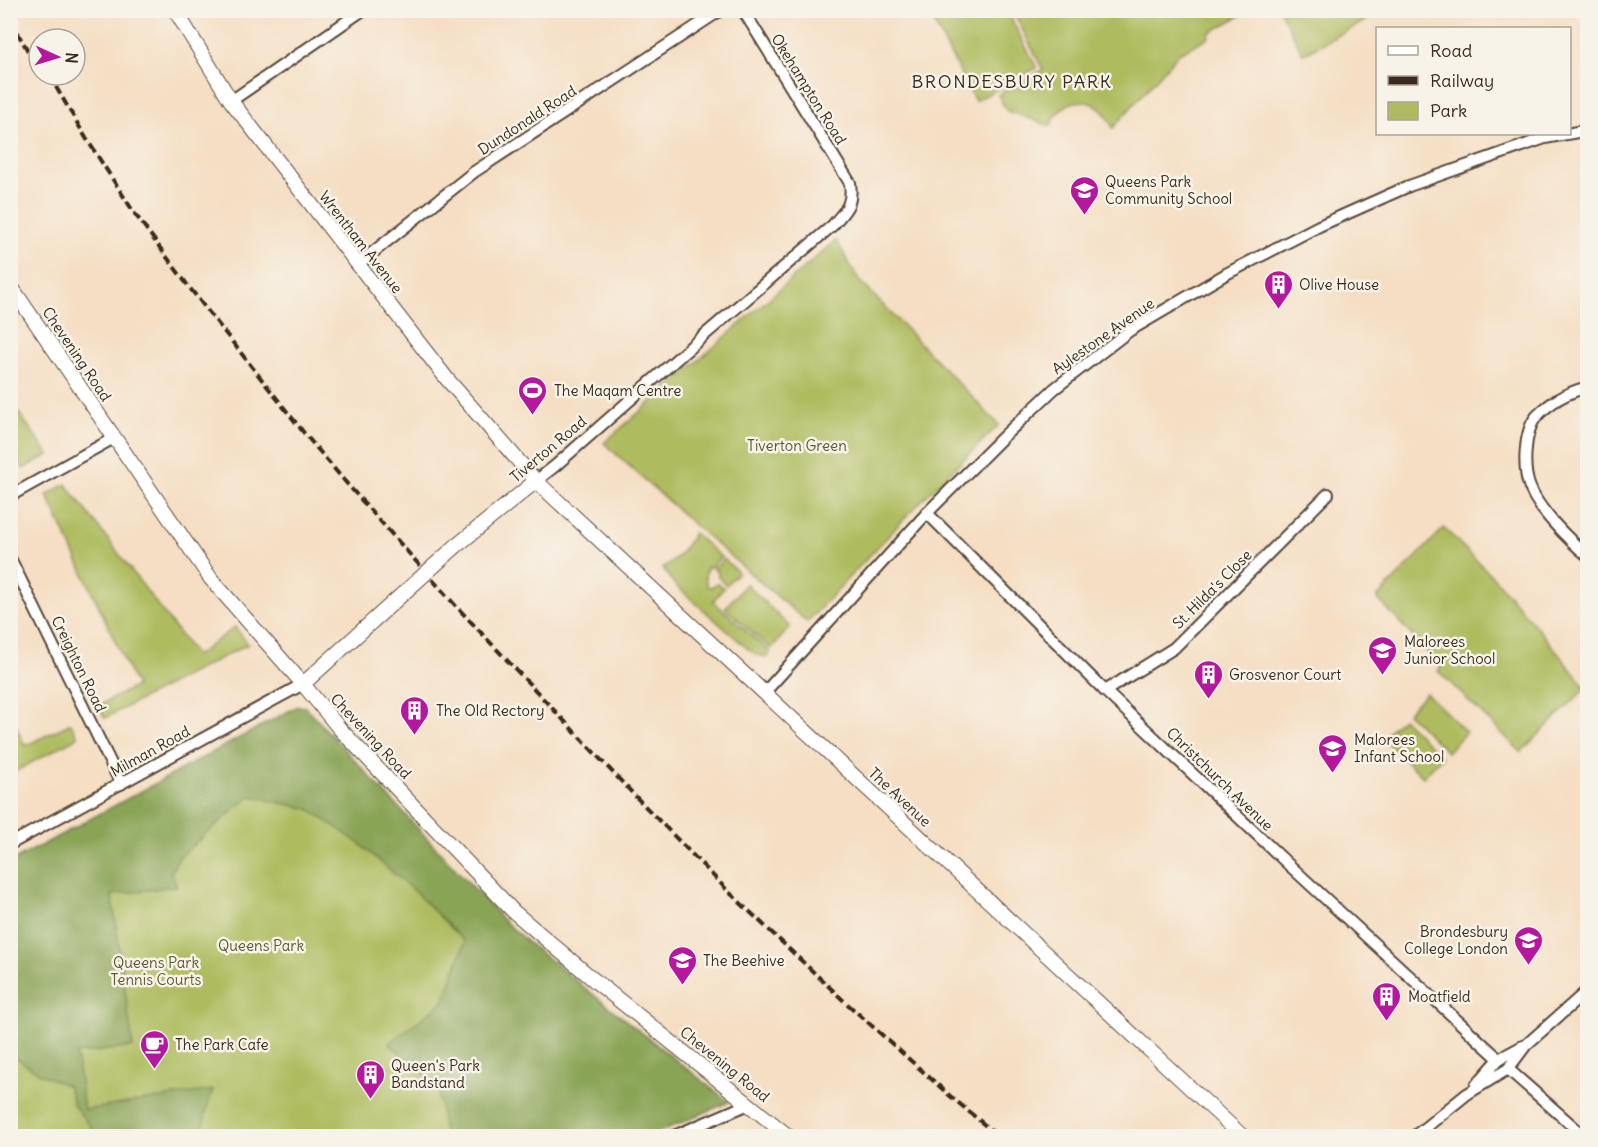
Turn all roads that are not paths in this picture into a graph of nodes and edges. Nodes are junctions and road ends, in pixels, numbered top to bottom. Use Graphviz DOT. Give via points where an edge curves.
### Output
graph roads {
  1 [pos="175,10"];
  2 [pos="363,10"];
  3 [pos="721,10"];
  4 [pos="743,10"];
  5 [pos="231,101"];
  6 [pos="1587,130"];
  7 [pos="1571,133"];
  8 [pos="1561,135"];
  9 [pos="850,183"];
  10 [pos="357,265"];
  11 [pos="10,285"];
  12 [pos="1587,387"];
  13 [pos="114,438"];
  14 [pos="536,481"];
  15 [pos="1328,494"];
  16 [pos="10,496"];
  17 [pos="927,513"];
  18 [pos="1587,556"];
  19 [pos="10,558"];
  20 [pos="303,684"];
  21 [pos="1105,691"];
  22 [pos="764,693"];
  23 [pos="121,784"];
  24 [pos="10,844"];
  25 [pos="1587,990"];
  26 [pos="1526,1045"];
  27 [pos="1499,1059"];
  28 [pos="1508,1069"];
  29 [pos="1467,1094"];
  30 [pos="749,1104"];
  31 [pos="693,1133"];
  32 [pos="674,1137"];
  33 [pos="788,1137"];
  34 [pos="1242,1137"];
  35 [pos="1415,1137"];
  36 [pos="1584,1137"];
  1 -- 5 [label="street, Wrentham Avenue"];
  2 -- 5 [label="street"];
  3 -- 10 [label="street, Dundonald Road" via="474,172"];
  4 -- 9 [label="street, Okehampton Road"];
  5 -- 10 [label="street, Wrentham Avenue"];
  6 -- 7 [label="street, Aylestone Avenue"];
  8 -- 17 [label="street, Aylestone Avenue" via="1409,186 1319,226 1191,294 1129,331 1054,389"];
  9 -- 14 [label="street, Tiverton Road" via="850,204 833,225"];
  10 -- 14 [label="street, Wrentham Avenue" via="447,379"];
  11 -- 13 [label="street, Chevening Road"];
  12 -- 18 [label="street" via="1552,403 1535,419 1524,463 1529,486 1545,512"];
  13 -- 16 [label="street"];
  13 -- 20 [label="street, Chevening Road" via="211,579"];
  14 -- 20 [label="street, Tiverton Road, bridge" via="455,547"];
  14 -- 22 [label="street, The Avenue"];
  15 -- 21 [label="street, St. Hilda's Close" via="1174,648"];
  17 -- 21 [label="street, Christchurch Avenue"];
  17 -- 22 [label="street, Aylestone Avenue"];
  19 -- 23 [label="street, Creighton Road"];
  20 -- 23 [label="street, Milman Road"];
  20 -- 30 [label="street, Chevening Road" via="339,728 513,911"];
  21 -- 27 [label="street, Christchurch Avenue"];
  22 -- 34 [label="street, The Avenue"];
  23 -- 24 [label="street, Milman Road"];
  25 -- 26 [label="street"];
  26 -- 27 [label="street"];
  26 -- 28 [label="street"];
  27 -- 29 [label="street"];
  28 -- 29 [label="street"];
  28 -- 36 [label="street"];
  29 -- 35 [label="street"];
  30 -- 31 [label="street"];
  30 -- 33 [label="street, Chevening Road"];
  31 -- 32 [label="street"];
}
